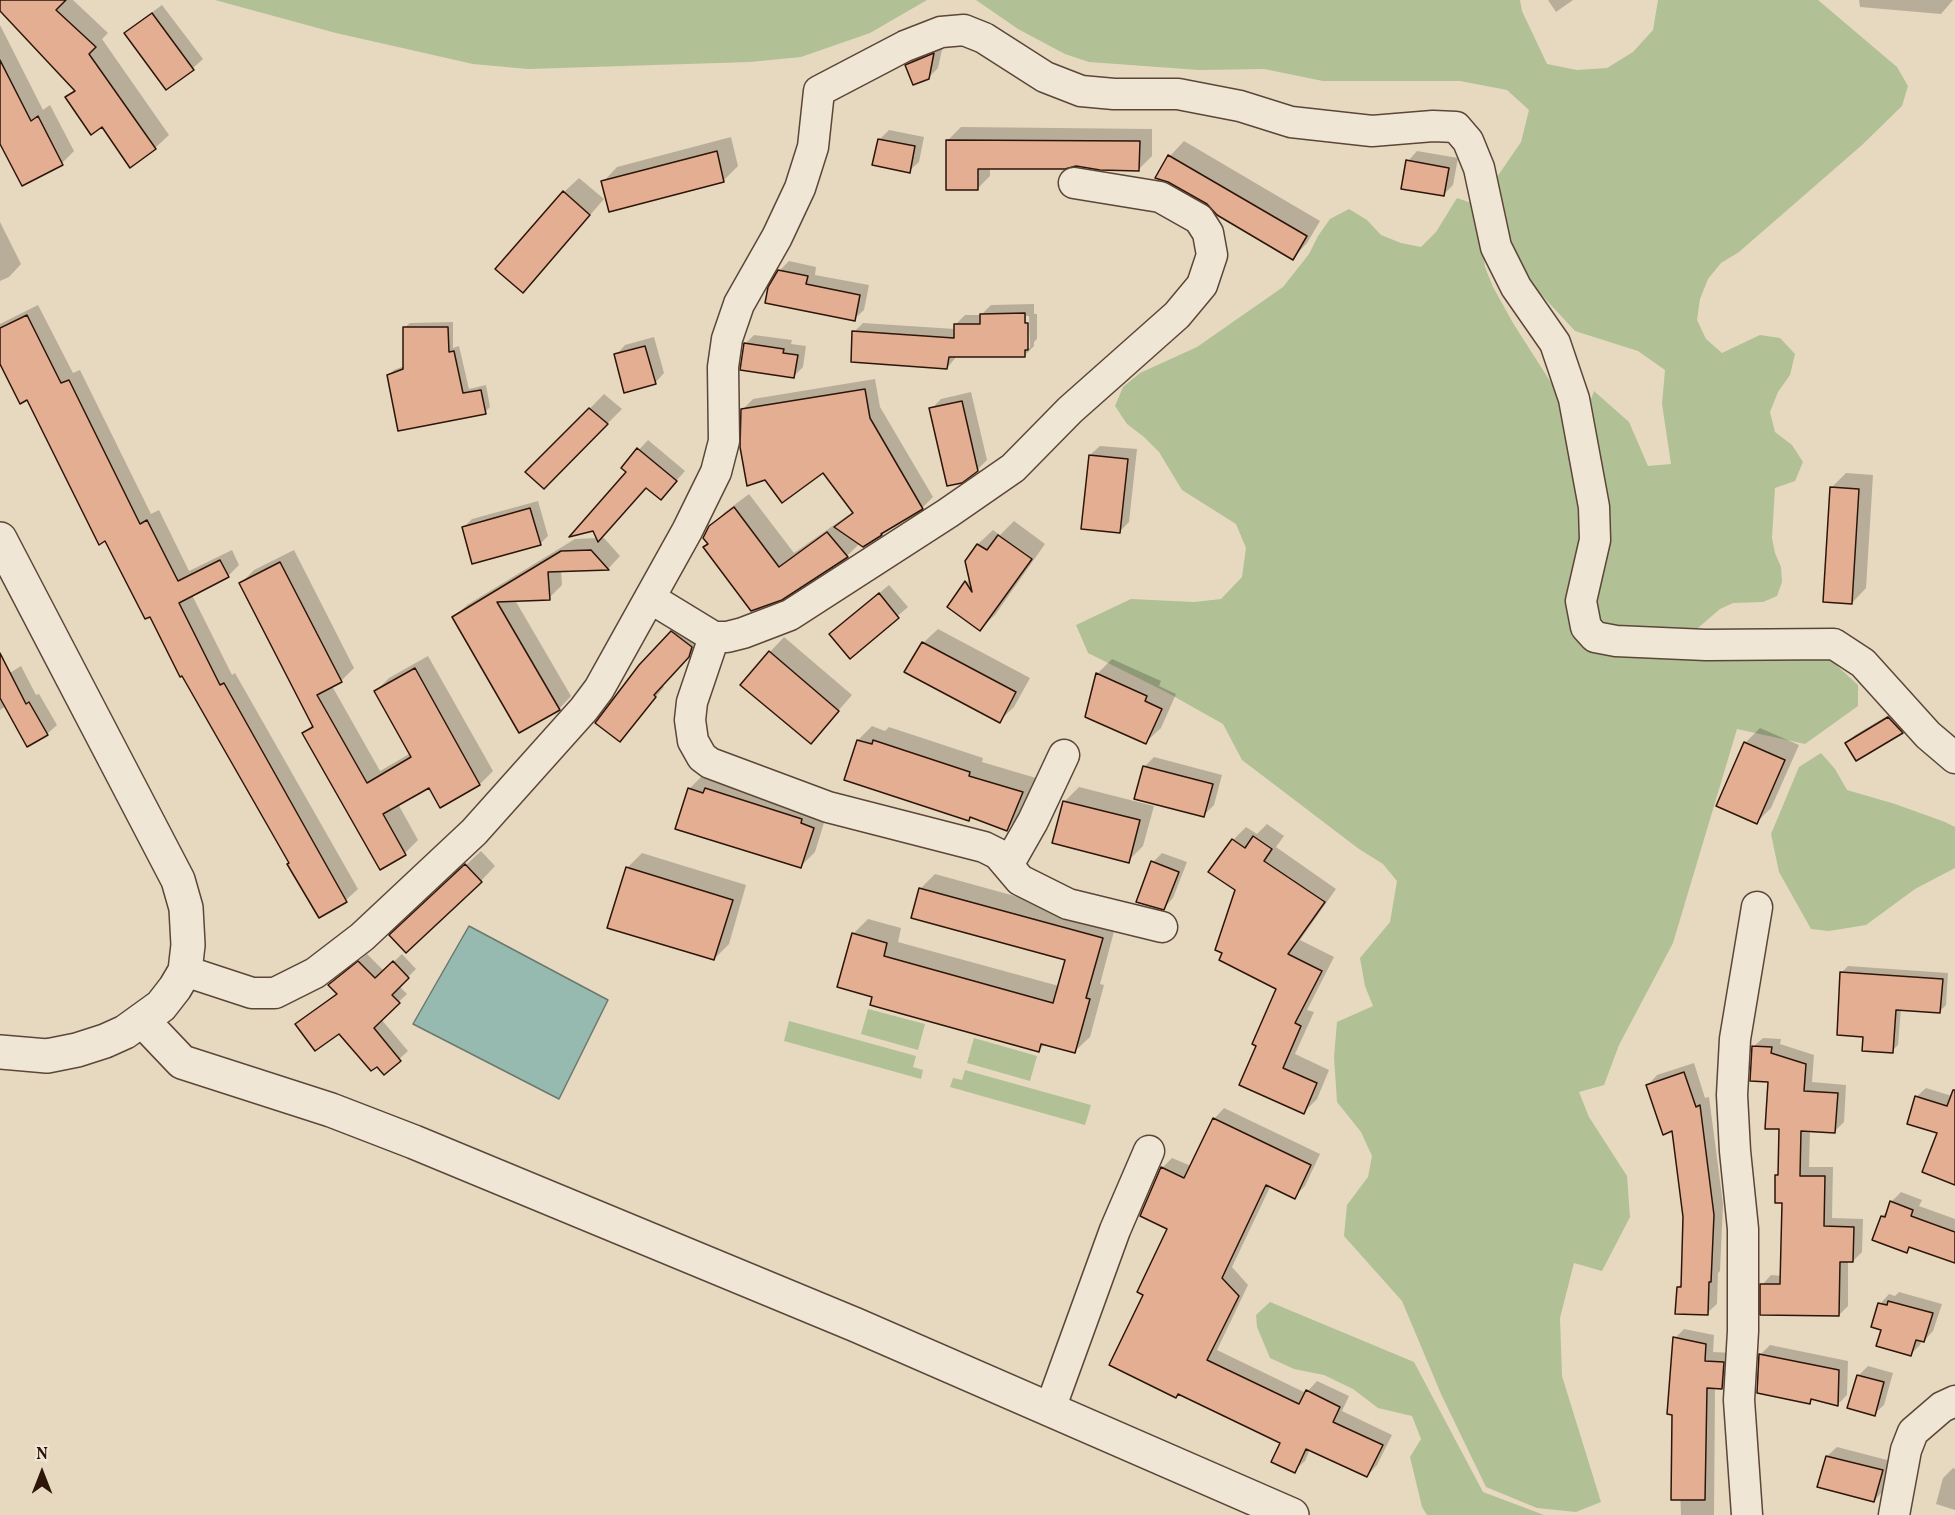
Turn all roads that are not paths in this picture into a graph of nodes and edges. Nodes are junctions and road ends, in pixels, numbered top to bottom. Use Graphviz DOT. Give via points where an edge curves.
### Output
graph roads {
  1 [pos="1074,183"];
  2 [pos="0,539"];
  3 [pos="650,598"];
  4 [pos="714,637"];
  5 [pos="1064,755"];
  6 [pos="1955,758"];
  7 [pos="1008,865"];
  8 [pos="1757,907"];
  9 [pos="1162,927"];
  10 [pos="185,971"];
  11 [pos="143,1021"];
  12 [pos="0,1052"];
  13 [pos="1149,1151"];
  14 [pos="1955,1401"];
  15 [pos="1050,1409"];
  16 [pos="1292,1515"];
  17 [pos="1747,1515"];
  18 [pos="1894,1515"];
  1 -- 4 [label="street" via="1160,197 1199,219 1208,233 1212,255 1202,285 1177,315 1070,410 1013,468 790,615 744,633"];
  2 -- 10 [label="street" via="178,880 186,908"];
  3 -- 4 [label="street"];
  3 -- 6 [label="street" via="716,472 724,441 723,367 727,339 739,304 800,188 813,147 819,91 905,46 941,32 964,30 984,38 1045,77 1081,91 1178,94 1240,106 1291,122 1372,131 1456,127 1468,141 1479,168 1496,247 1516,286 1555,343 1574,399 1594,507 1595,540 1581,602 1586,627 1595,637 1616,641 1834,644 1863,663 1928,735"];
  3 -- 10 [label="street" via="584,709 474,832 362,937 315,974 275,993 252,993"];
  4 -- 7 [label="street" via="692,702 690,720 693,741 702,757 828,807 984,847"];
  5 -- 7 [label="street"];
  7 -- 9 [label="street" via="1020,880 1068,904"];
  8 -- 17 [label="street" via="1735,1039 1732,1095 1743,1229 1739,1400"];
  10 -- 11 [label="street" via="161,1006"];
  11 -- 12 [label="street" via="105,1041 77,1050 47,1056"];
  11 -- 15 [label="street" via="182,1062 332,1110 414,1142 856,1324"];
  13 -- 15 [label="street" via="1115,1230"];
  14 -- 18 [label="street" via="1913,1432"];
  15 -- 16 [label="street"];
}
